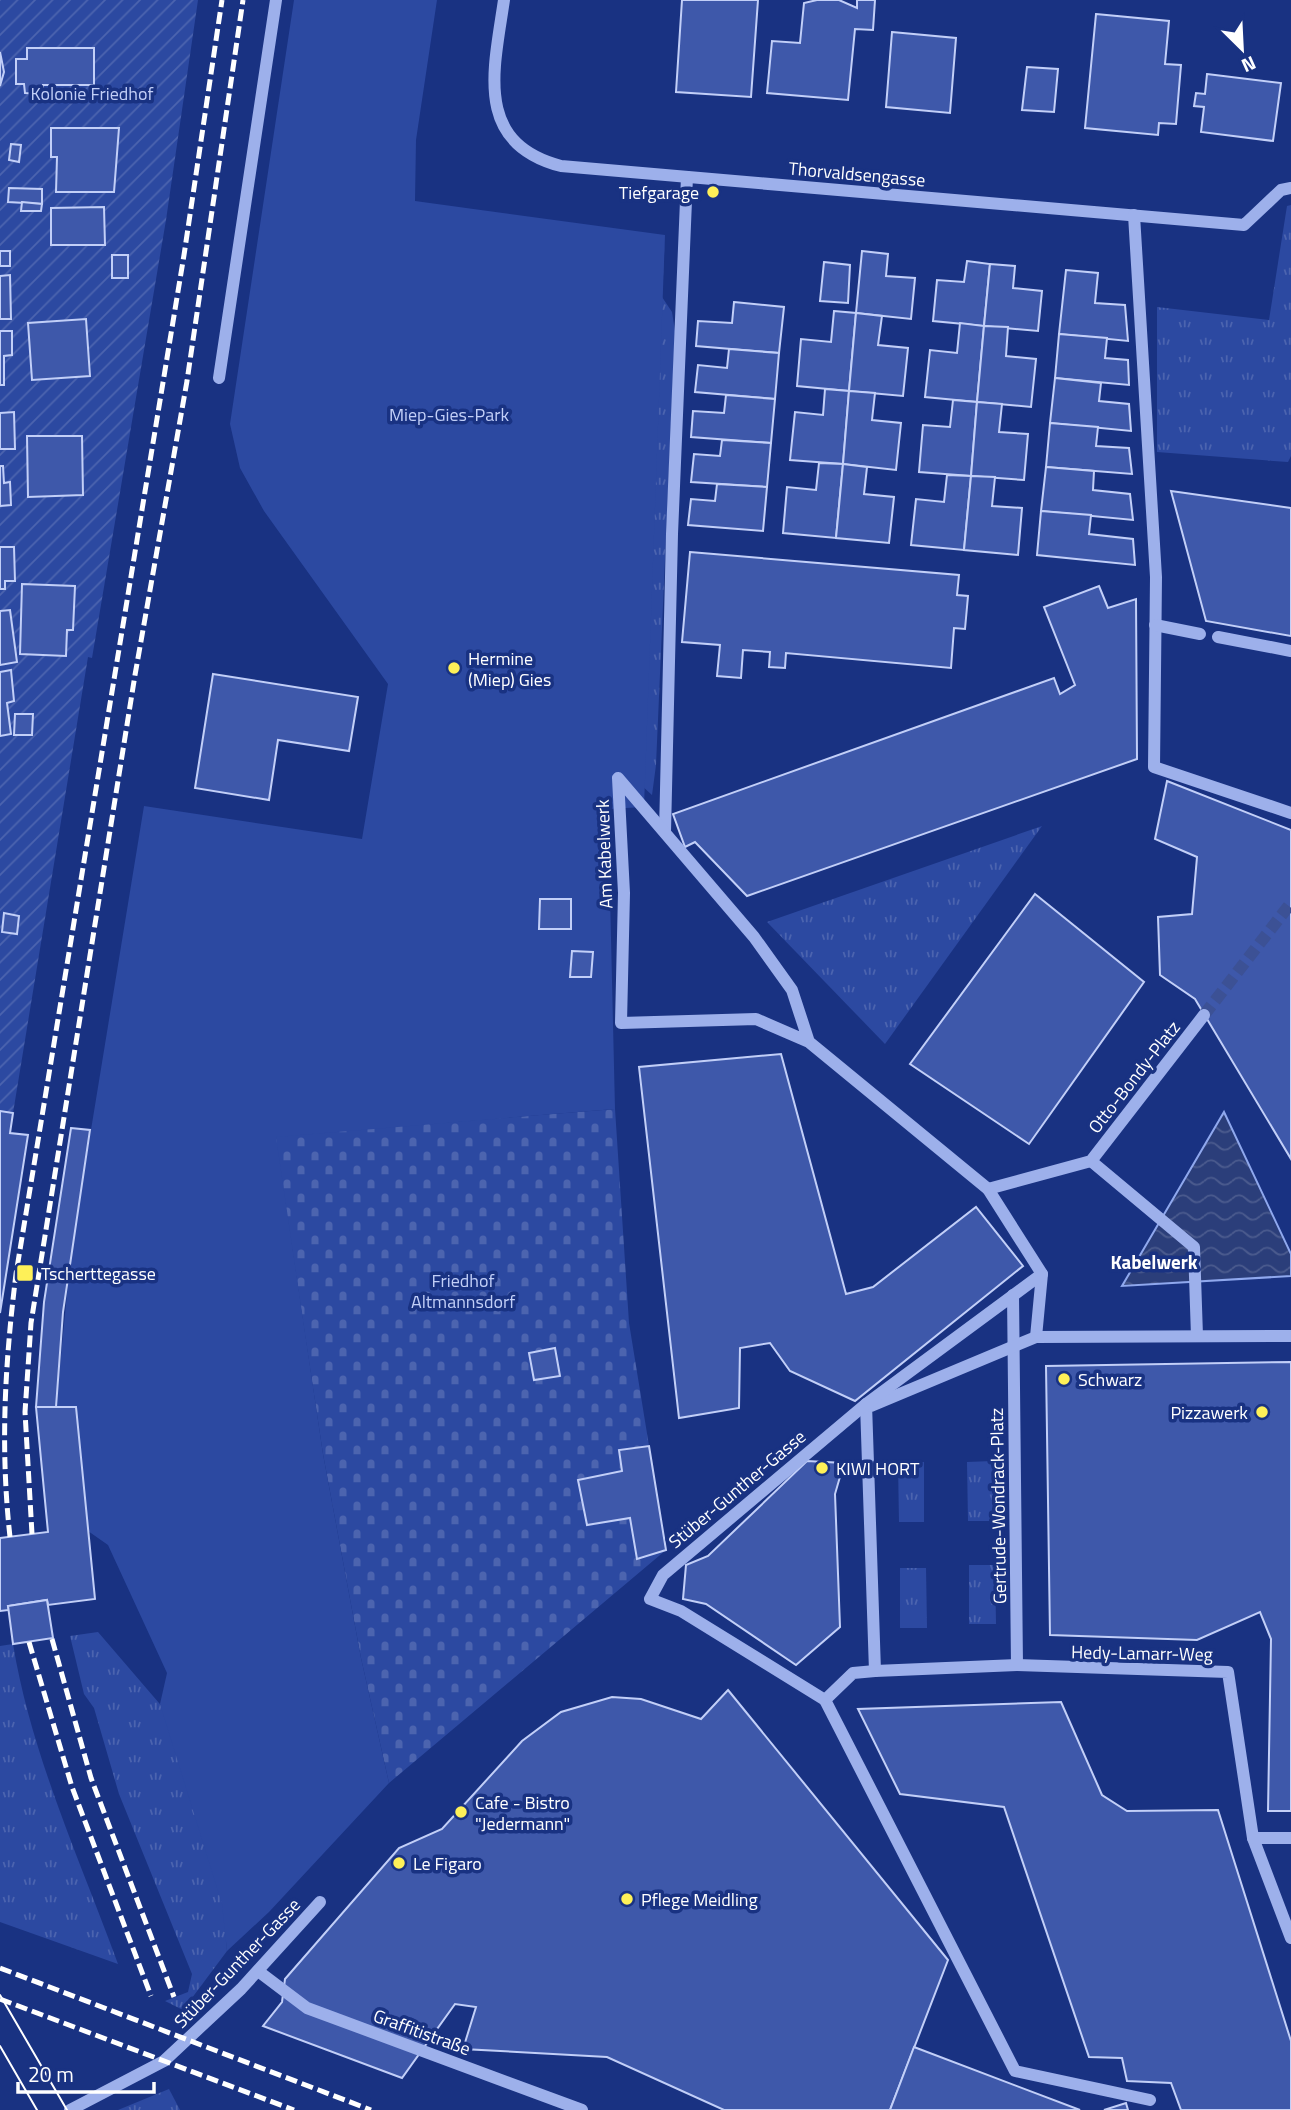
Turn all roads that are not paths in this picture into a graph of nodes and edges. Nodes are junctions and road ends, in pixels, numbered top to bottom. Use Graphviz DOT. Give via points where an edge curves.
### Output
graph roads {
  1 [pos="276,0"];
  2 [pos="504,0"];
  3 [pos="687,177"];
  4 [pos="1291,188"];
  5 [pos="1134,215"];
  6 [pos="219,378"];
  7 [pos="1155,625"];
  8 [pos="1200,634"];
  9 [pos="1218,637"];
  10 [pos="1291,651"];
  11 [pos="1291,813"];
  12 [pos="665,832"];
  13 [pos="1204,1015"];
  14 [pos="809,1042"];
  15 [pos="1091,1161"];
  16 [pos="988,1189"];
  17 [pos="1042,1274"];
  18 [pos="1013,1295"];
  19 [pos="1036,1336"];
  20 [pos="1197,1336"];
  21 [pos="1291,1336"];
  22 [pos="1014,1346"];
  23 [pos="867,1406"];
  24 [pos="1017,1665"];
  25 [pos="875,1671"];
  26 [pos="825,1700"];
  27 [pos="1253,1838"];
  28 [pos="1291,1838"];
  29 [pos="320,1902"];
  30 [pos="1291,1938"];
  31 [pos="258,1971"];
  32 [pos="1150,2100"];
  33 [pos="70,2110"];
  34 [pos="582,2110"];
  1 -- 6 [label="street"];
  2 -- 3 [label="street, Thorvaldsengasse" via="494,83 496,107 513,141 527,154 561,166"];
  3 -- 5 [label="street, Thorvaldsengasse"];
  3 -- 12 [label="street"];
  4 -- 5 [label="street, Thorvaldsengasse" via="1280,190 1244,225"];
  5 -- 7 [label="street"];
  7 -- 8 [label="street"];
  7 -- 11 [label="street" via="1154,767"];
  9 -- 10 [label="street"];
  12 -- 14 [label="street, Am Kabelwerk" via="754,937 792,990"];
  12 -- 14 [label="street, Am Kabelwerk" via="618,778 624,893 621,1023 756,1019"];
  13 -- 15 [label="street, Otto-Bondy-Platz"];
  14 -- 16 [label="street, Am Kabelwerk"];
  15 -- 16 [label="street, Otto-Bondy-Platz"];
  15 -- 20 [label="street, Otto-Bondy-Platz" via="1194,1247"];
  16 -- 17 [label="street"];
  17 -- 18 [label="street"];
  17 -- 19 [label="street"];
  18 -- 22 [label="street, Gertrude-Wondrack-Platz"];
  18 -- 23 [label="street"];
  19 -- 20 [label="street"];
  19 -- 22 [label="street"];
  20 -- 21 [label="street"];
  22 -- 23 [label="street"];
  22 -- 24 [label="street, Gertrude-Wondrack-Platz"];
  23 -- 25 [label="street"];
  23 -- 26 [label="street, Stüber-Gunther-Gasse" via="663,1575 650,1599 681,1611"];
  24 -- 25 [label="street"];
  24 -- 27 [label="street, Hedy-Lamarr-Weg" via="1228,1672"];
  25 -- 26 [label="street" via="853,1673"];
  26 -- 32 [label="street" via="1015,2071"];
  27 -- 28 [label="street"];
  27 -- 30 [label="street, Hedy-Lamarr-Weg"];
  29 -- 31 [label="street, Stüber-Gunther-Gasse"];
  31 -- 33 [label="street, Stüber-Gunther-Gasse" via="164,2061"];
  31 -- 34 [label="street, Graffitistraße" via="307,2008"];
}
